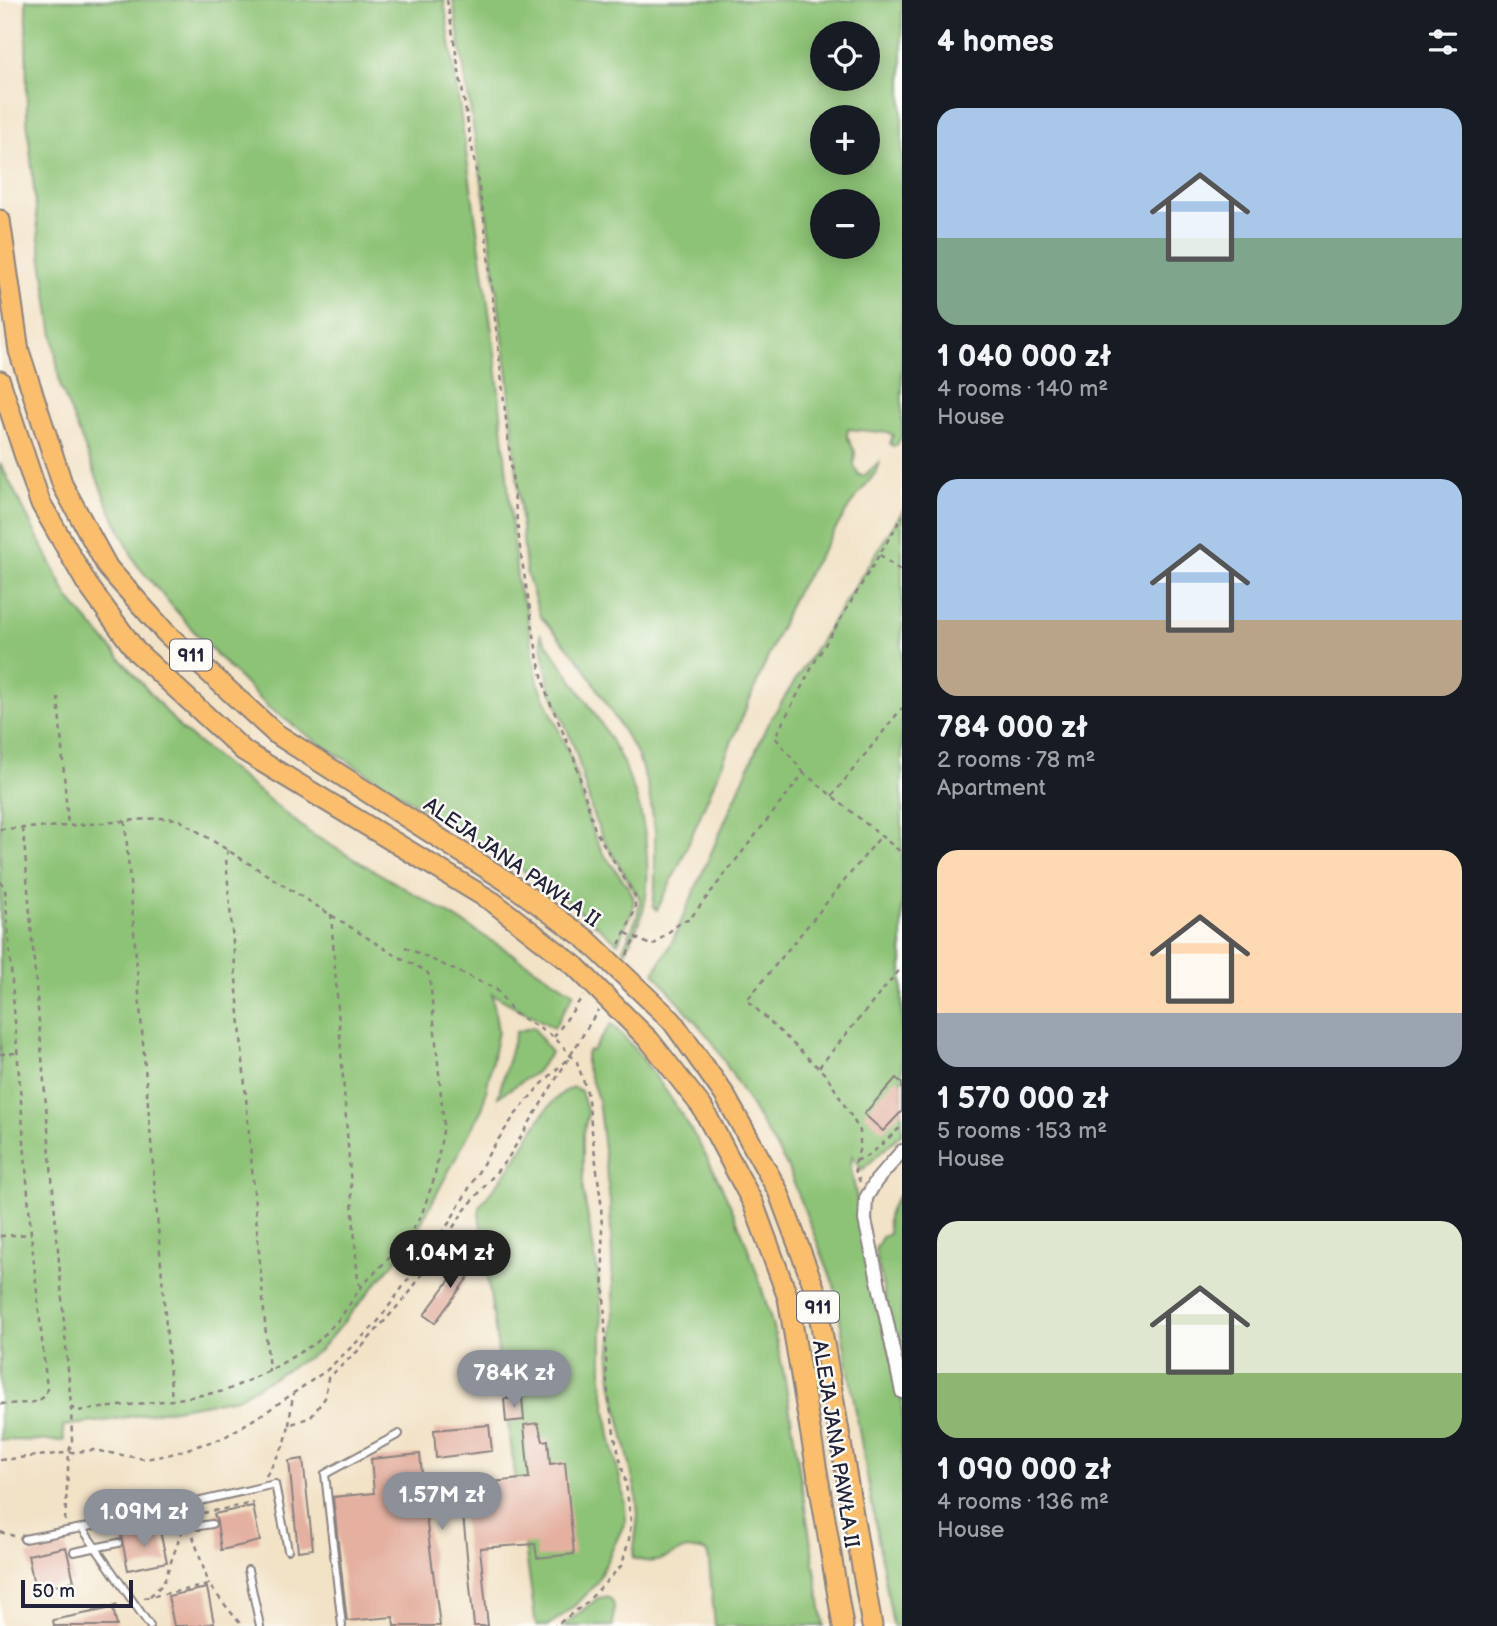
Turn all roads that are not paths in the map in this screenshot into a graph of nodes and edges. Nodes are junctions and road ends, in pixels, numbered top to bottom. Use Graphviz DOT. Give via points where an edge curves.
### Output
graph roads {
  1 [pos="0,220"];
  2 [pos="0,381"];
  3 [pos="902,1151"];
  4 [pos="902,1392"];
  5 [pos="399,1434"];
  6 [pos="173,1507"];
  7 [pos="212,1524"];
  8 [pos="82,1528"];
  9 [pos="24,1539"];
  10 [pos="118,1543"];
  11 [pos="96,1548"];
  12 [pos="288,1550"];
  13 [pos="74,1552"];
  14 [pos="248,1570"];
  15 [pos="150,1626"];
  16 [pos="260,1626"];
  17 [pos="342,1626"];
  18 [pos="843,1626"];
  19 [pos="872,1626"];
  1 -- 19 [label="main road, ALEJA JANA PAWŁA II / 911, bridge" via="19,351 63,486 108,568 166,633 275,733 508,882 586,939 673,1021 724,1094 778,1191 815,1290"];
  2 -- 18 [label="main road, ALEJA JANA PAWŁA II / 911, bridge" via="40,502 87,584 136,651 244,751 493,902 575,966 650,1041 702,1107 753,1203 788,1298"];
  3 -- 4 [label="street" via="866,1198 865,1220"];
  5 -- 17 [label="lane" via="325,1474"];
  6 -- 7 [label="lane" via="189,1523"];
  6 -- 8 [label="lane"];
  6 -- 12 [label="lane" via="275,1484"];
  8 -- 9 [label="lane"];
  8 -- 11 [label="lane"];
  10 -- 11 [label="lane"];
  11 -- 13 [label="lane"];
  11 -- 15 [label="lane"];
  14 -- 16 [label="lane"];
}
